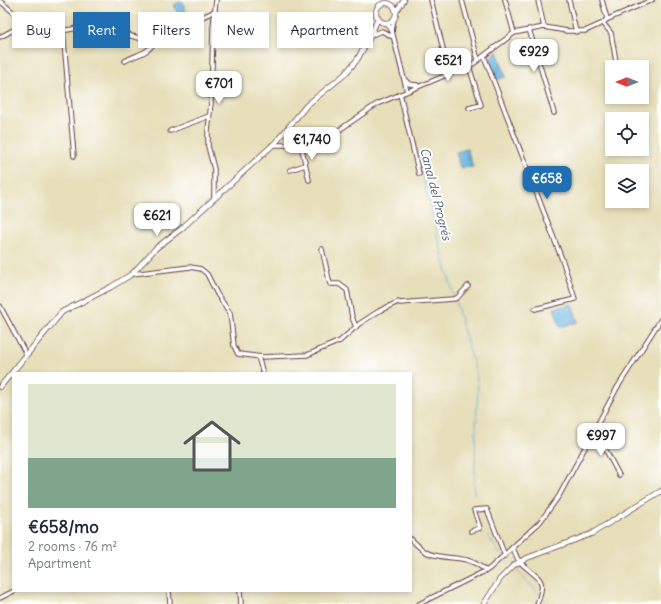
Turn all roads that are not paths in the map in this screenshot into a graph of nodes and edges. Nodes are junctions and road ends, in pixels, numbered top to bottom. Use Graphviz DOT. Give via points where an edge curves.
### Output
graph roads {
  1 [pos="216,0"];
  2 [pos="404,0"];
  3 [pos="431,0"];
  4 [pos="462,0"];
  5 [pos="505,0"];
  6 [pos="538,0"];
  7 [pos="569,0"];
  8 [pos="602,0"];
  9 [pos="652,0"];
  10 [pos="0,1"];
  11 [pos="392,4"];
  12 [pos="215,11"];
  13 [pos="13,12"];
  14 [pos="396,12"];
  15 [pos="204,16"];
  16 [pos="378,18"];
  17 [pos="394,19"];
  18 [pos="605,21"];
  19 [pos="386,23"];
  20 [pos="544,27"];
  21 [pos="529,29"];
  22 [pos="65,30"];
  23 [pos="392,31"];
  24 [pos="12,32"];
  25 [pos="373,32"];
  26 [pos="576,32"];
  27 [pos="514,33"];
  28 [pos="373,34"];
  29 [pos="373,35"];
  30 [pos="0,37"];
  31 [pos="138,38"];
  32 [pos="393,38"];
  33 [pos="65,48"];
  34 [pos="149,48"];
  35 [pos="364,48"];
  36 [pos="484,56"];
  37 [pos="478,60"];
  38 [pos="616,60"];
  39 [pos="125,61"];
  40 [pos="469,66"];
  41 [pos="449,73"];
  42 [pos="403,78"];
  43 [pos="420,85"];
  44 [pos="408,90"];
  45 [pos="400,94"];
  46 [pos="469,108"];
  47 [pos="554,112"];
  48 [pos="209,116"];
  49 [pos="170,130"];
  50 [pos="272,145"];
  51 [pos="301,145"];
  52 [pos="74,156"];
  53 [pos="305,165"];
  54 [pos="290,170"];
  55 [pos="420,174"];
  56 [pos="309,180"];
  57 [pos="214,198"];
  58 [pos="322,249"];
  59 [pos="132,274"];
  60 [pos="468,286"];
  61 [pos="0,306"];
  62 [pos="535,309"];
  63 [pos="661,319"];
  64 [pos="356,327"];
  65 [pos="26,354"];
  66 [pos="258,357"];
  67 [pos="263,372"];
  68 [pos="0,387"];
  69 [pos="592,433"];
  70 [pos="619,475"];
  71 [pos="661,491"];
  72 [pos="471,531"];
  73 [pos="412,540"];
  74 [pos="513,548"];
  75 [pos="505,556"];
  76 [pos="519,562"];
  77 [pos="486,571"];
  78 [pos="12,592"];
  79 [pos="169,592"];
  80 [pos="240,592"];
  81 [pos="0,598"];
  82 [pos="170,604"];
  83 [pos="241,604"];
  84 [pos="418,604"];
  85 [pos="484,604"];
  86 [pos="537,604"];
  1 -- 12 [label="street"];
  2 -- 11 [label="main road"];
  2 -- 14 [label="main road"];
  3 -- 41 [label="street"];
  4 -- 37 [label="street"];
  5 -- 27 [label="street"];
  6 -- 20 [label="street"];
  7 -- 26 [label="street"];
  8 -- 18 [label="street"];
  9 -- 18 [label="street"];
  10 -- 13 [label="street"];
  11 -- 14 [label="main road"];
  11 -- 16 [label="main road" via="382,4 377,11"];
  12 -- 15 [label="street"];
  12 -- 48 [label="street"];
  14 -- 17 [label="main road"];
  16 -- 19 [label="main road"];
  16 -- 25 [label="main road"];
  17 -- 19 [label="main road"];
  17 -- 23 [label="street"];
  18 -- 26 [label="street" via="595,28"];
  18 -- 38 [label="street" via="611,33"];
  19 -- 23 [label="street"];
  19 -- 28 [label="main road"];
  20 -- 21 [label="street"];
  20 -- 26 [label="street"];
  21 -- 27 [label="street"];
  21 -- 47 [label="street"];
  22 -- 31 [label="street" via="111,22 120,24 131,36"];
  23 -- 32 [label="street"];
  24 -- 30 [label="street"];
  27 -- 36 [label="street"];
  29 -- 32 [label="street" via="382,31"];
  32 -- 42 [label="street"];
  33 -- 52 [label="street"];
  34 -- 39 [label="street"];
  35 -- 50 [label="main road" via="344,75 307,105"];
  36 -- 37 [label="street"];
  36 -- 62 [label="street" via="575,299"];
  37 -- 40 [label="street"];
  40 -- 41 [label="street"];
  40 -- 46 [label="street" via="481,105"];
  41 -- 43 [label="street"];
  42 -- 43 [label="street" via="409,84"];
  42 -- 44 [label="street"];
  43 -- 44 [label="street"];
  44 -- 45 [label="street"];
  45 -- 51 [label="street" via="377,104 334,133"];
  45 -- 55 [label="street"];
  48 -- 49 [label="street"];
  48 -- 57 [label="street" via="208,146 214,170"];
  50 -- 51 [label="street"];
  50 -- 57 [label="main road"];
  51 -- 53 [label="street"];
  53 -- 54 [label="street"];
  53 -- 56 [label="street"];
  57 -- 59 [label="main road" via="156,248"];
  58 -- 64 [label="street" via="330,284 339,284 347,290"];
  59 -- 65 [label="main road" via="62,312"];
  59 -- 66 [label="street" via="190,267 201,269 207,274 217,294 227,306 234,346 238,354"];
  60 -- 64 [label="street" via="452,299 399,303 379,311"];
  61 -- 65 [label="street"];
  63 -- 69 [label="street"];
  64 -- 66 [label="street" via="340,341 308,355"];
  65 -- 68 [label="main road"];
  66 -- 67 [label="street"];
  69 -- 70 [label="street" via="600,439"];
  69 -- 74 [label="street" via="549,511"];
  71 -- 76 [label="main road" via="591,534"];
  72 -- 75 [label="street" via="480,528 474,510 487,509"];
  73 -- 77 [label="street" via="429,553 464,558"];
  74 -- 75 [label="street"];
  74 -- 76 [label="street"];
  75 -- 77 [label="street"];
  76 -- 85 [label="main road" via="500,579"];
  76 -- 86 [label="street" via="536,574 542,584"];
  77 -- 84 [label="street"];
  78 -- 81 [label="street"];
  79 -- 82 [label="street"];
  80 -- 83 [label="street"];
}
